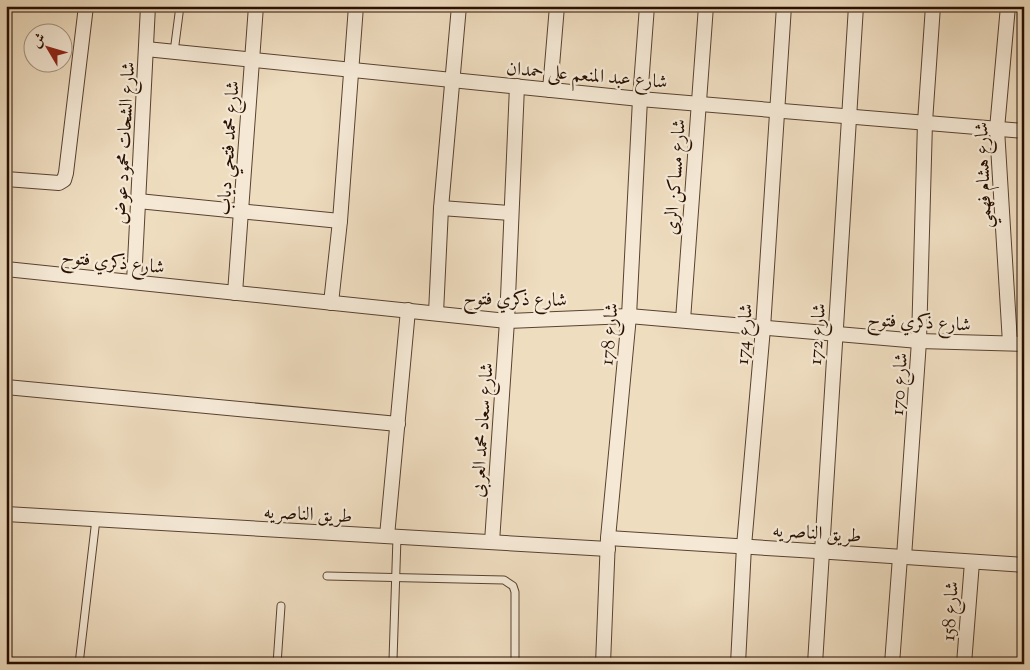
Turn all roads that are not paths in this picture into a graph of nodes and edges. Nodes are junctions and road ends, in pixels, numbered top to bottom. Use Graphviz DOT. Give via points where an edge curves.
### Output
graph roads {
  1 [pos="86,6"];
  2 [pos="148,6"];
  3 [pos="180,6"];
  4 [pos="256,6"];
  5 [pos="356,6"];
  6 [pos="459,6"];
  7 [pos="557,6"];
  8 [pos="647,6"];
  9 [pos="706,6"];
  10 [pos="784,6"];
  11 [pos="856,6"];
  12 [pos="934,6"];
  13 [pos="1008,6"];
  14 [pos="146,49"];
  15 [pos="174,52"];
  16 [pos="252,60"];
  17 [pos="351,70"];
  18 [pos="452,80"];
  19 [pos="517,86"];
  20 [pos="550,90"];
  21 [pos="640,99"];
  22 [pos="698,103"];
  23 [pos="778,110"];
  24 [pos="850,116"];
  25 [pos="925,122"];
  26 [pos="997,129"];
  27 [pos="1024,131"];
  28 [pos="6,179"];
  29 [pos="138,201"];
  30 [pos="440,208"];
  31 [pos="241,210"];
  32 [pos="511,213"];
  33 [pos="340,221"];
  34 [pos="6,269"];
  35 [pos="134,282"];
  36 [pos="235,293"];
  37 [pos="331,303"];
  38 [pos="408,310"];
  39 [pos="436,313"];
  40 [pos="629,316"];
  41 [pos="506,320"];
  42 [pos="684,320"];
  43 [pos="763,328"];
  44 [pos="835,334"];
  45 [pos="919,341"];
  46 [pos="1017,343"];
  47 [pos="6,387"];
  48 [pos="398,424"];
  49 [pos="6,514"];
  50 [pos="96,519"];
  51 [pos="392,536"];
  52 [pos="492,542"];
  53 [pos="608,544"];
  54 [pos="744,546"];
  55 [pos="822,552"];
  56 [pos="902,557"];
  57 [pos="972,562"];
  58 [pos="1024,565"];
  59 [pos="327,576"];
  60 [pos="396,577"];
  61 [pos="281,606"];
  62 [pos="515,658"];
  63 [pos="393,660"];
  64 [pos="79,664"];
  65 [pos="277,664"];
  66 [pos="603,664"];
  67 [pos="738,664"];
  68 [pos="815,664"];
  69 [pos="892,664"];
  70 [pos="964,664"];
  1 -- 28 [label="street" via="64,180 59,183"];
  2 -- 14 [label="street, شارع الشحات محمود عوض"];
  3 -- 15 [label="lane"];
  4 -- 16 [label="street, شارع محمد فتحي دياب"];
  5 -- 17 [label="street"];
  6 -- 18 [label="street"];
  7 -- 20 [label="street"];
  8 -- 21 [label="street, شارع 178"];
  9 -- 22 [label="street, شارع مساكن الرى"];
  10 -- 23 [label="street, شارع 174"];
  11 -- 24 [label="street, شارع 172"];
  12 -- 25 [label="street, شارع 170"];
  13 -- 26 [label="street, شارع هشام فهمي"];
  14 -- 15 [label="street, شارع عبد المنعم على حمدان"];
  14 -- 29 [label="street, شارع الشحات محمود عوض"];
  15 -- 16 [label="street, شارع عبد المنعم على حمدان"];
  16 -- 17 [label="street, شارع عبد المنعم على حمدان"];
  16 -- 31 [label="street, شارع محمد فتحي دياب"];
  17 -- 18 [label="street, شارع عبد المنعم على حمدان"];
  17 -- 33 [label="street"];
  18 -- 19 [label="street, شارع عبد المنعم على حمدان"];
  18 -- 30 [label="street"];
  19 -- 20 [label="street, شارع عبد المنعم على حمدان"];
  19 -- 32 [label="street, شارع سعاد محمد العربى"];
  20 -- 21 [label="street, شارع عبد المنعم على حمدان"];
  21 -- 22 [label="street, شارع عبد المنعم على حمدان"];
  21 -- 40 [label="street, شارع 178"];
  22 -- 23 [label="street, شارع عبد المنعم على حمدان"];
  22 -- 42 [label="street, شارع مساكن الرى"];
  23 -- 24 [label="street, شارع عبد المنعم على حمدان"];
  23 -- 43 [label="street, شارع 174"];
  24 -- 25 [label="street, شارع عبد المنعم على حمدان"];
  24 -- 44 [label="street, شارع 172"];
  25 -- 26 [label="street, شارع عبد المنعم على حمدان"];
  25 -- 45 [label="street, شارع 170"];
  26 -- 27 [label="street, شارع عبد المنعم على حمدان"];
  26 -- 46 [label="street, شارع هشام فهمي"];
  29 -- 31 [label="street"];
  29 -- 35 [label="street, شارع الشحات محمود عوض"];
  30 -- 32 [label="street"];
  30 -- 39 [label="street"];
  31 -- 33 [label="street"];
  31 -- 36 [label="street, شارع محمد فتحي دياب"];
  32 -- 41 [label="street, شارع سعاد محمد العربى"];
  33 -- 37 [label="street"];
  34 -- 35 [label="street, شارع ذكري فتوح"];
  35 -- 36 [label="street, شارع ذكري فتوح"];
  36 -- 37 [label="street, شارع ذكري فتوح"];
  37 -- 38 [label="street, شارع ذكري فتوح"];
  38 -- 39 [label="street, شارع ذكري فتوح"];
  38 -- 48 [label="street"];
  39 -- 41 [label="street, شارع ذكري فتوح"];
  40 -- 41 [label="street, شارع ذكري فتوح"];
  40 -- 42 [label="street, شارع ذكري فتوح"];
  40 -- 53 [label="street, شارع 178"];
  41 -- 52 [label="street, شارع سعاد محمد العربى"];
  42 -- 43 [label="street, شارع ذكري فتوح"];
  43 -- 44 [label="street, شارع ذكري فتوح"];
  43 -- 54 [label="street, شارع 174"];
  44 -- 45 [label="street, شارع ذكري فتوح"];
  44 -- 55 [label="street, شارع 172"];
  45 -- 46 [label="street, شارع ذكري فتوح"];
  45 -- 56 [label="street, شارع 170"];
  47 -- 48 [label="street"];
  48 -- 51 [label="street"];
  49 -- 50 [label="street, طريق الناصريه"];
  50 -- 51 [label="street, طريق الناصريه"];
  50 -- 64 [label="lane"];
  51 -- 52 [label="street, طريق الناصريه"];
  51 -- 60 [label="lane"];
  52 -- 53 [label="street, طريق الناصريه"];
  53 -- 54 [label="street, طريق الناصريه"];
  53 -- 66 [label="street, شارع 178"];
  54 -- 55 [label="street, طريق الناصريه"];
  54 -- 67 [label="street, شارع 174"];
  55 -- 56 [label="street, طريق الناصريه"];
  55 -- 68 [label="street, شارع 172"];
  56 -- 57 [label="street, طريق الناصريه"];
  56 -- 69 [label="street, شارع 170"];
  57 -- 58 [label="street, طريق الناصريه"];
  57 -- 70 [label="street, شارع 158"];
  59 -- 60 [label="lane"];
  60 -- 62 [label="lane" via="498,579 509,582 516,597"];
  60 -- 63 [label="lane"];
  61 -- 65 [label="lane"];
}
